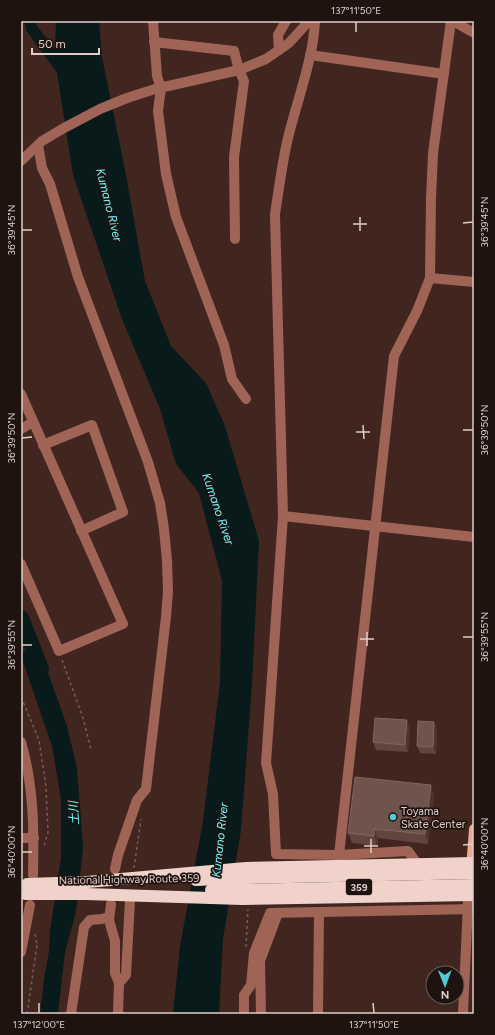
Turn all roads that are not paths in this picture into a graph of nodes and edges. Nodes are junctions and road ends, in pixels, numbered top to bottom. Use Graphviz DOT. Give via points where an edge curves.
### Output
graph roads {
  1 [pos="153,21"];
  2 [pos="286,21"];
  3 [pos="309,21"];
  4 [pos="315,21"];
  5 [pos="452,21"];
  6 [pos="474,33"];
  7 [pos="154,42"];
  8 [pos="279,50"];
  9 [pos="310,55"];
  10 [pos="239,70"];
  11 [pos="444,74"];
  12 [pos="158,88"];
  13 [pos="40,143"];
  14 [pos="21,161"];
  15 [pos="235,239"];
  16 [pos="430,278"];
  17 [pos="474,282"];
  18 [pos="21,394"];
  19 [pos="246,399"];
  20 [pos="33,422"];
  21 [pos="21,429"];
  22 [pos="43,445"];
  23 [pos="283,516"];
  24 [pos="376,527"];
  25 [pos="81,531"];
  26 [pos="474,537"];
  27 [pos="21,564"];
  28 [pos="21,742"];
  29 [pos="474,829"];
  30 [pos="21,838"];
  31 [pos="34,838"];
  32 [pos="339,855"];
  33 [pos="418,865"];
  34 [pos="473,867"];
  35 [pos="115,870"];
  36 [pos="136,886"];
  37 [pos="86,888"];
  38 [pos="26,889"];
  39 [pos="472,892"];
  40 [pos="111,904"];
  41 [pos="471,909"];
  42 [pos="319,912"];
  43 [pos="278,913"];
  44 [pos="110,917"];
  45 [pos="22,941"];
  46 [pos="21,952"];
  47 [pos="119,983"];
  48 [pos="71,1014"];
  49 [pos="118,1014"];
  50 [pos="244,1014"];
  51 [pos="261,1014"];
  52 [pos="318,1014"];
  53 [pos="462,1014"];
  1 -- 7 [label="street"];
  2 -- 8 [label="street" via="278,35"];
  3 -- 8 [label="street"];
  4 -- 9 [label="street"];
  5 -- 6 [label="street"];
  5 -- 11 [label="street"];
  7 -- 10 [label="street" via="234,51"];
  7 -- 12 [label="street"];
  8 -- 10 [label="street" via="266,59"];
  9 -- 11 [label="street"];
  9 -- 23 [label="street" via="288,138 275,214"];
  10 -- 12 [label="street"];
  10 -- 15 [label="street" via="244,81 234,157"];
  11 -- 16 [label="street" via="434,153"];
  12 -- 13 [label="street" via="100,109"];
  12 -- 19 [label="street" via="158,111 166,174 176,217 224,345 232,379"];
  13 -- 14 [label="street"];
  13 -- 35 [label="street" via="42,168 50,184 78,277 148,462 160,503 165,535 168,591 146,789 137,800"];
  16 -- 17 [label="street"];
  16 -- 24 [label="street" via="417,311 394,356"];
  18 -- 20 [label="street"];
  20 -- 21 [label="street"];
  20 -- 22 [label="street"];
  22 -- 25 [label="street"];
  22 -- 25 [label="street" via="92,425 123,512"];
  23 -- 24 [label="street"];
  23 -- 32 [label="street" via="266,763 273,794 276,854"];
  24 -- 26 [label="street"];
  24 -- 32 [label="street"];
  25 -- 27 [label="street" via="122,624 59,651"];
  28 -- 31 [label="street" via="32,792"];
  29 -- 34 [label="main road"];
  30 -- 31 [label="street"];
  31 -- 38 [label="street"];
  32 -- 33 [label="street" via="408,851"];
  33 -- 34 [label="highway"];
  33 -- 36 [label="highway" via="246,868"];
  34 -- 36 [label="highway, National Highway Route 359 / 359, bridge"];
  34 -- 39 [label="main road"];
  36 -- 37 [label="highway"];
  36 -- 37 [label="highway"];
  36 -- 39 [label="highway, National Highway Route 359 / 359, bridge"];
  36 -- 39 [label="highway" via="242,899"];
  36 -- 47 [label="street" via="126,975"];
  37 -- 38 [label="highway, National Highway Route 359, bridge"];
  38 -- 45 [label="street"];
  39 -- 41 [label="street"];
  40 -- 44 [label="street"];
  41 -- 42 [label="street"];
  41 -- 53 [label="street"];
  42 -- 43 [label="street"];
  42 -- 52 [label="street"];
  43 -- 50 [label="street" via="270,914 254,953 251,985 244,995"];
  43 -- 51 [label="street" via="260,960"];
  44 -- 47 [label="street" via="115,941 115,973"];
  44 -- 48 [label="street" via="90,920 84,927"];
  45 -- 46 [label="street"];
  47 -- 49 [label="street"];
}
